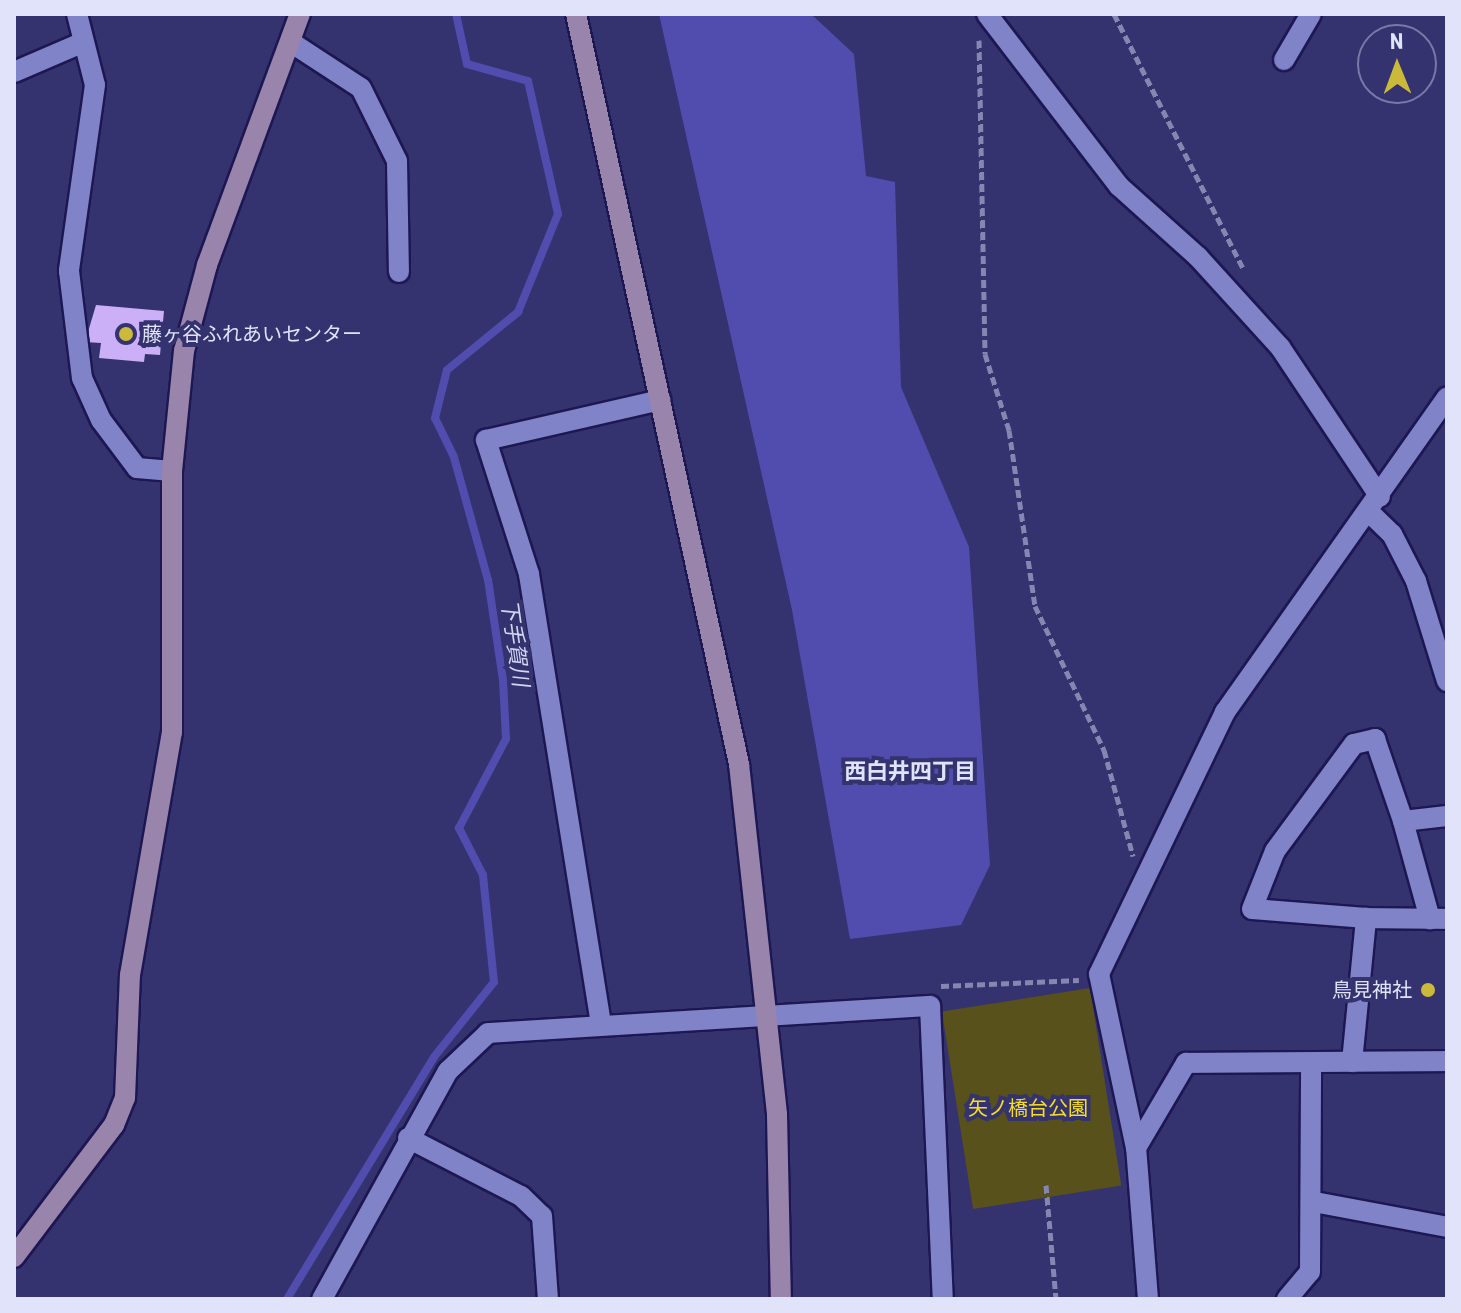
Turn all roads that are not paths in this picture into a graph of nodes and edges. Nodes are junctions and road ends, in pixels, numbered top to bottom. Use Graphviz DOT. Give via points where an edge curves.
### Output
graph roads {
  1 [pos="77,14"];
  2 [pos="300,14"];
  3 [pos="576,14"];
  4 [pos="1311,14"];
  5 [pos="983,18"];
  6 [pos="292,43"];
  7 [pos="79,44"];
  8 [pos="1284,60"];
  9 [pos="14,72"];
  10 [pos="399,272"];
  11 [pos="1447,397"];
  12 [pos="660,400"];
  13 [pos="172,471"];
  14 [pos="1374,505"];
  15 [pos="1447,681"];
  16 [pos="1447,816"];
  17 [pos="1403,821"];
  18 [pos="1366,918"];
  19 [pos="1438,919"];
  20 [pos="769,1015"];
  21 [pos="601,1024"];
  22 [pos="1447,1061"];
  23 [pos="1352,1062"];
  24 [pos="1311,1063"];
  25 [pos="408,1138"];
  26 [pos="1136,1148"];
  27 [pos="1314,1202"];
  28 [pos="1447,1227"];
  29 [pos="14,1257"];
  30 [pos="322,1299"];
  31 [pos="548,1299"];
  32 [pos="781,1299"];
  33 [pos="943,1299"];
  34 [pos="1148,1299"];
  35 [pos="1287,1299"];
  1 -- 7 [label="street"];
  2 -- 6 [label="street"];
  3 -- 12 [label="street"];
  4 -- 8 [label="street"];
  5 -- 14 [label="street" via="1119,186 1198,257 1280,347"];
  6 -- 10 [label="street" via="361,88 397,161"];
  6 -- 13 [label="street" via="194,309"];
  7 -- 9 [label="street"];
  7 -- 13 [label="street" via="95,85 69,271 82,378 101,420 137,468"];
  11 -- 14 [label="street"];
  12 -- 20 [label="street" via="739,764"];
  12 -- 21 [label="street" via="486,440 529,574"];
  13 -- 29 [label="street" via="172,732 130,975 125,1098 114,1125"];
  14 -- 15 [label="street" via="1416,581"];
  14 -- 26 [label="street" via="1225,712 1099,974"];
  16 -- 17 [label="street"];
  17 -- 18 [label="street" via="1375,739 1354,744 1275,851 1252,909"];
  17 -- 19 [label="street"];
  18 -- 19 [label="street"];
  18 -- 23 [label="street"];
  20 -- 21 [label="street"];
  20 -- 32 [label="street"];
  20 -- 33 [label="street" via="930,1006"];
  21 -- 25 [label="street" via="488,1033 467,1047"];
  22 -- 23 [label="street"];
  23 -- 24 [label="street"];
  24 -- 26 [label="street" via="1186,1063"];
  24 -- 27 [label="street"];
  25 -- 30 [label="street"];
  25 -- 31 [label="street" via="521,1196 542,1216"];
  26 -- 34 [label="street"];
  27 -- 28 [label="street"];
  27 -- 35 [label="street" via="1310,1272"];
}
